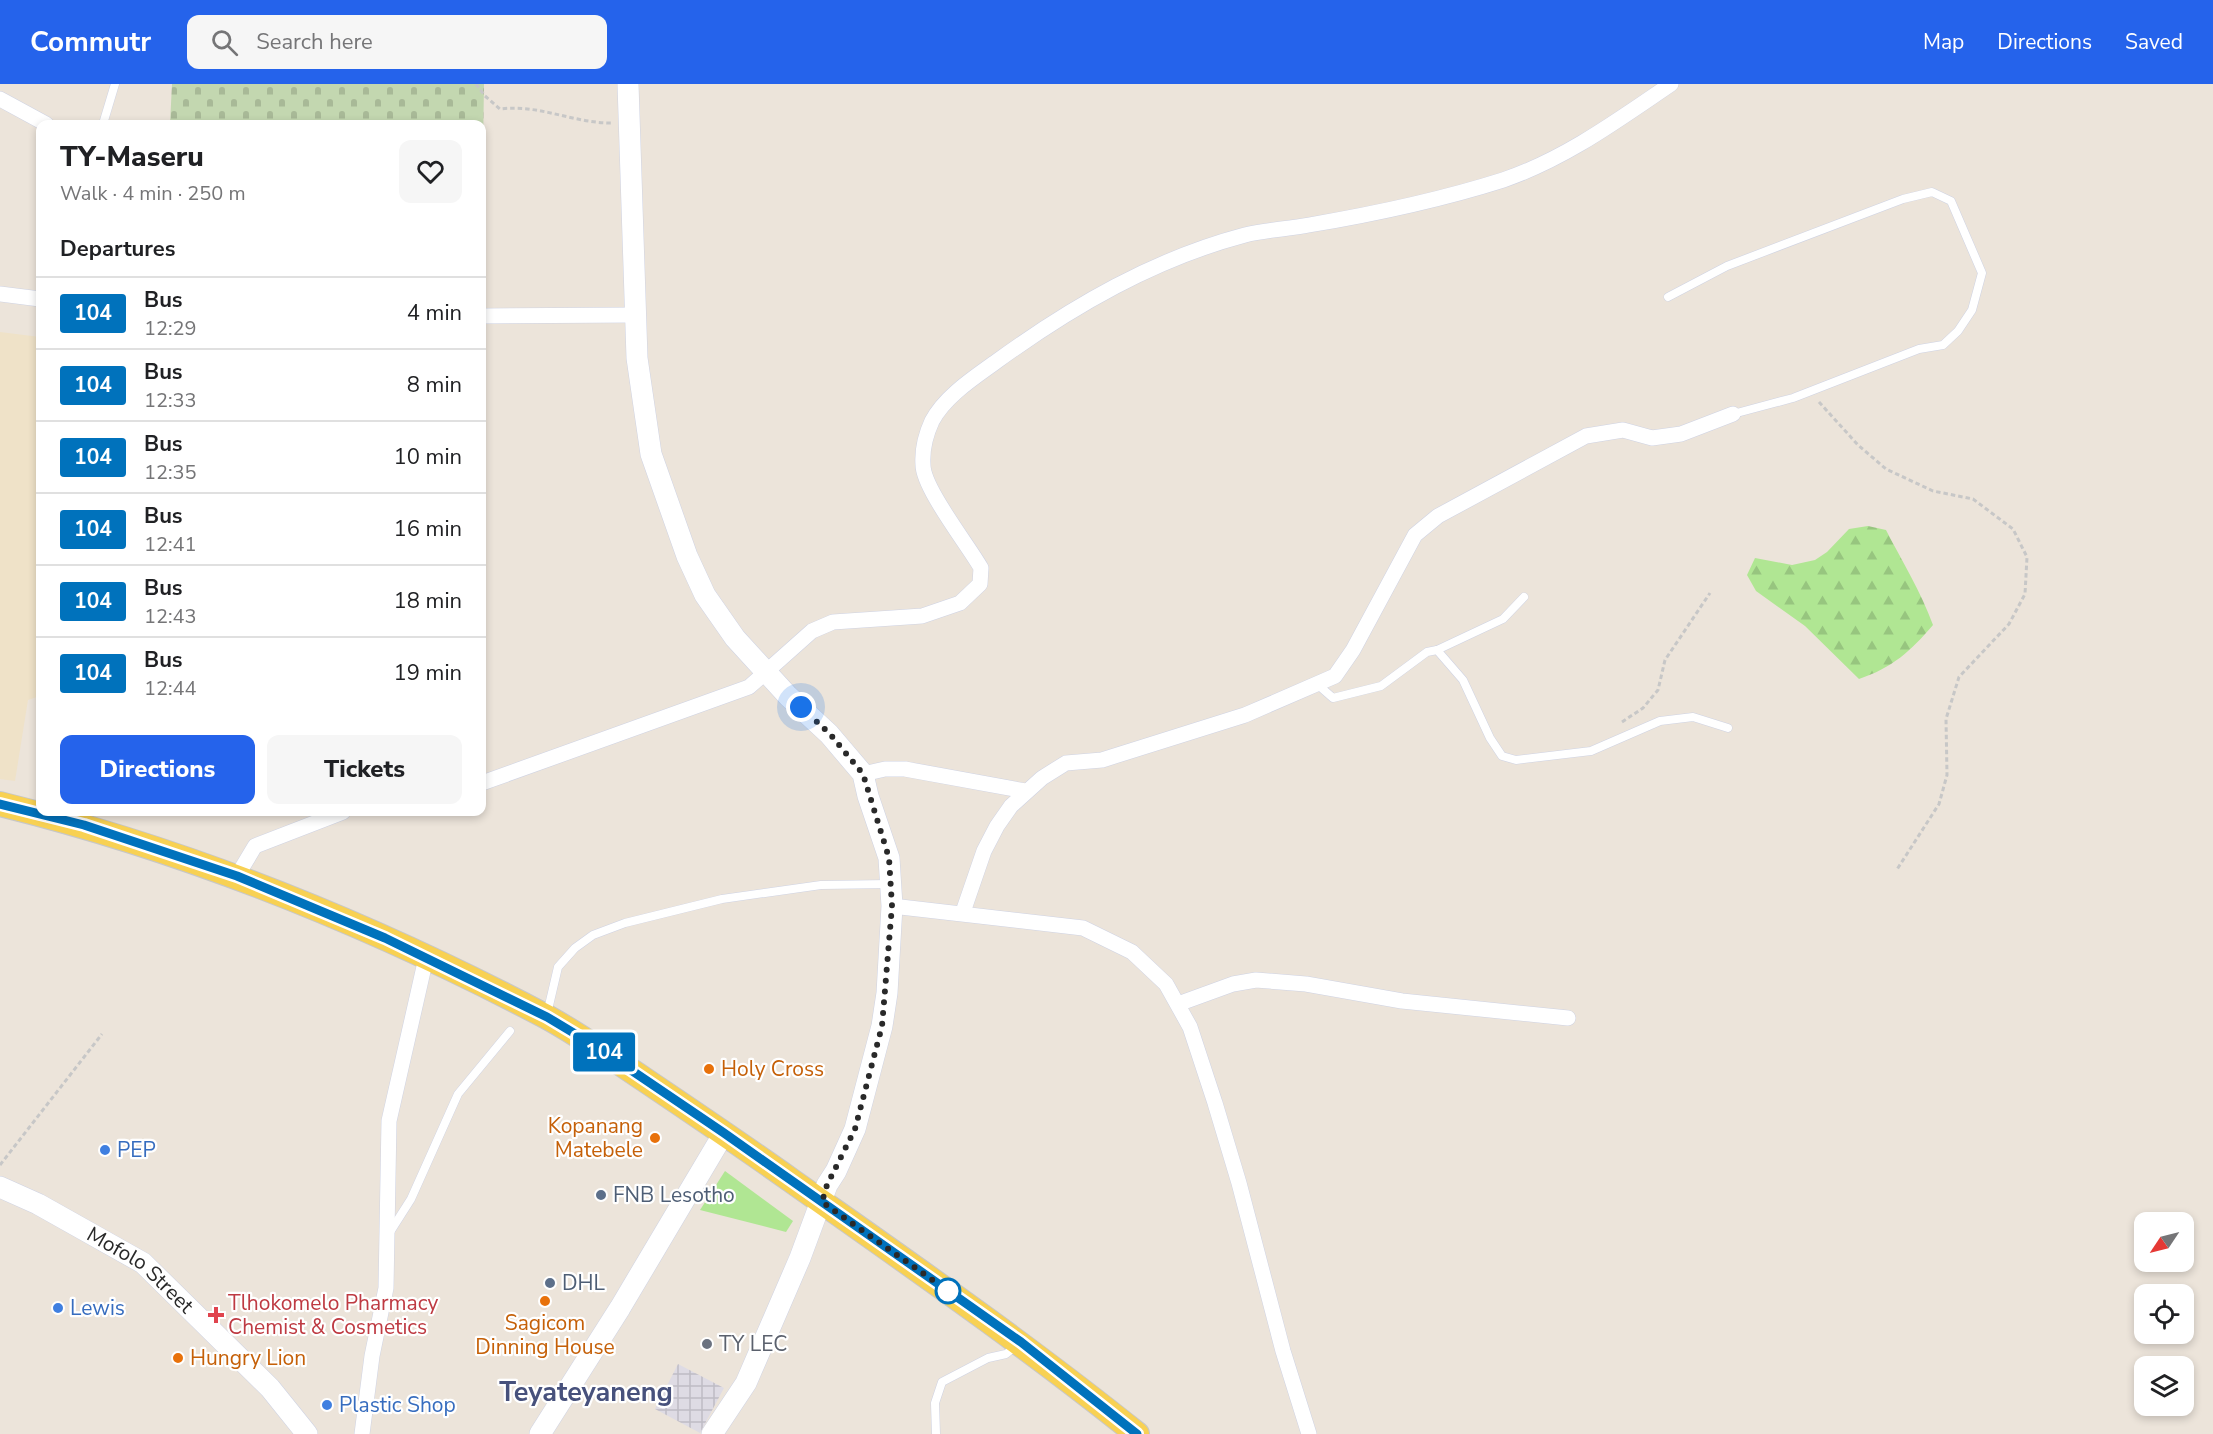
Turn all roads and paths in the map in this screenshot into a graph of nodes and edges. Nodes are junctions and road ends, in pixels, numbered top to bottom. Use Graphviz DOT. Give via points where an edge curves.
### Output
graph roads {
  1 [pos="115,84"];
  2 [pos="476,84"];
  3 [pos="628,84"];
  4 [pos="1671,84"];
  5 [pos="0,99"];
  6 [pos="39,120"];
  7 [pos="104,120"];
  8 [pos="631,123"];
  9 [pos="0,294"];
  10 [pos="1668,297"];
  11 [pos="36,298"];
  12 [pos="637,315"];
  13 [pos="486,316"];
  14 [pos="1810,392"];
  15 [pos="1733,414"];
  16 [pos="1710,593"];
  17 [pos="1524,597"];
  18 [pos="1437,650"];
  19 [pos="764,671"];
  20 [pos="1317,684"];
  21 [pos="1728,728"];
  22 [pos="1611,742"];
  23 [pos="863,774"];
  24 [pos="486,782"];
  25 [pos="1025,791"];
  26 [pos="0,804"];
  27 [pos="36,813"];
  28 [pos="48,816"];
  29 [pos="333,816"];
  30 [pos="1896,871"];
  31 [pos="237,876"];
  32 [pos="889,884"];
  33 [pos="892,906"];
  34 [pos="963,912"];
  35 [pos="426,958"];
  36 [pos="1178,1004"];
  37 [pos="547,1017"];
  38 [pos="1569,1018"];
  39 [pos="510,1031"];
  40 [pos="102,1034"];
  41 [pos="724,1133"];
  42 [pos="0,1165"];
  43 [pos="0,1187"];
  44 [pos="822,1202"];
  45 [pos="387,1236"];
  46 [pos="1021,1342"];
  47 [pos="307,1434"];
  48 [pos="362,1434"];
  49 [pos="540,1434"];
  50 [pos="712,1434"];
  51 [pos="936,1434"];
  52 [pos="1137,1434"];
  53 [pos="1309,1434"];
  1 -- 7 [label="lane"];
  2 -- 8 [label="path" via="500,109 557,112 589,123"];
  3 -- 8 [label="main road"];
  4 -- 19 [label="street" via="1577,146 1505,179 1421,203 1246,235 1179,257 1121,282 1027,339 948,400 932,421 924,443 922,468 981,568 980,584 960,603 922,616 833,622 812,631 787,656"];
  5 -- 6 [label="street"];
  8 -- 12 [label="main road"];
  9 -- 11 [label="street"];
  10 -- 14 [label="lane" via="1727,266 1903,199 1932,192 1951,201 1982,273 1972,310 1958,331 1943,345 1918,349"];
  12 -- 13 [label="street"];
  12 -- 19 [label="main road" via="637,358 647,435 663,489 705,595"];
  14 -- 15 [label="lane"];
  14 -- 30 [label="path" via="1858,446 1886,469 1933,491 1973,499 2013,529 2027,557 2025,594 2009,624 1959,677 1946,719 1947,775 1938,804"];
  15 -- 20 [label="street" via="1681,434 1652,438 1623,430 1586,436 1438,516 1415,535 1335,676"];
  16 -- 22 [label="path" via="1665,660 1658,690 1643,708 1611,729"];
  17 -- 18 [label="lane" via="1503,619"];
  18 -- 20 [label="lane" via="1427,652 1381,686 1334,698"];
  18 -- 22 [label="lane" via="1463,680 1502,756 1516,760 1591,751"];
  19 -- 23 [label="main road" via="830,734"];
  19 -- 24 [label="street" via="749,687"];
  20 -- 25 [label="street" via="1245,715 1102,760 1066,763"];
  21 -- 22 [label="lane" via="1693,717 1660,721"];
  23 -- 25 [label="street" via="905,769"];
  23 -- 32 [label="main road" via="889,858"];
  25 -- 34 [label="street" via="997,826 984,851"];
  26 -- 27 [label="main road"];
  28 -- 31 [label="main road"];
  29 -- 31 [label="street" via="255,846"];
  31 -- 35 [label="main road"];
  32 -- 33 [label="main road"];
  32 -- 37 [label="lane" via="821,885 722,899 593,935 558,968"];
  33 -- 34 [label="street"];
  33 -- 44 [label="main road" via="882,1026 855,1129"];
  34 -- 36 [label="street" via="1083,928 1132,952 1166,984"];
  35 -- 37 [label="main road"];
  35 -- 45 [label="street" via="389,1121"];
  36 -- 38 [label="street" via="1256,980 1306,984 1402,1001"];
  36 -- 53 [label="street" via="1190,1027 1215,1103"];
  37 -- 41 [label="main road"];
  39 -- 45 [label="lane" via="458,1094 411,1199"];
  40 -- 42 [label="path"];
  41 -- 44 [label="main road"];
  41 -- 49 [label="main road"];
  43 -- 47 [label="main road, Mofolo Street" via="143,1263 270,1388"];
  44 -- 46 [label="main road"];
  44 -- 50 [label="main road" via="746,1383"];
  45 -- 48 [label="street" via="386,1287"];
  46 -- 51 [label="lane" via="1006,1354 988,1358 942,1382 934,1403"];
  46 -- 52 [label="main road"];
}
